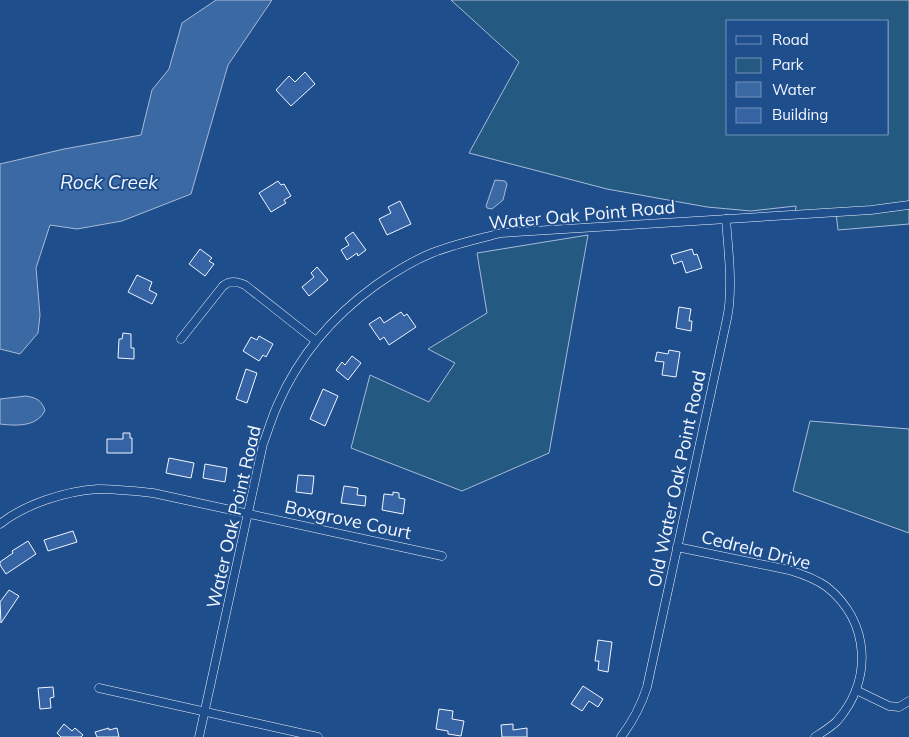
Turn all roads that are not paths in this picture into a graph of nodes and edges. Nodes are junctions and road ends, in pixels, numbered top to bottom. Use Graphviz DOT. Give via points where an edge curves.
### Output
graph roads {
  1 [pos="909,205"];
  2 [pos="726,219"];
  3 [pos="181,339"];
  4 [pos="316,341"];
  5 [pos="248,514"];
  6 [pos="0,524"];
  7 [pos="677,547"];
  8 [pos="442,556"];
  9 [pos="99,688"];
  10 [pos="856,690"];
  11 [pos="909,701"];
  12 [pos="205,712"];
  13 [pos="282,733"];
  14 [pos="199,737"];
  15 [pos="318,737"];
  16 [pos="621,737"];
  17 [pos="815,737"];
  1 -- 2 [label="street, Water Oak Point Road"];
  2 -- 4 [label="street, Water Oak Point Road" via="501,233 469,241 430,254 389,276 359,297"];
  2 -- 7 [label="street, Old Water Oak Point Road" via="729,308"];
  3 -- 4 [label="street" via="223,286 234,281 245,285"];
  4 -- 5 [label="street, Water Oak Point Road" via="278,404 263,444"];
  5 -- 6 [label="street, Boxgrove Court" via="152,493 97,489 48,500"];
  5 -- 8 [label="street, Boxgrove Court"];
  5 -- 12 [label="street, Water Oak Point Road"];
  7 -- 10 [label="street, Cedrela Drive" via="789,570 815,579 826,587 845,606 859,634 862,664"];
  7 -- 16 [label="street, Old Water Oak Point Road" via="645,694"];
  9 -- 12 [label="street"];
  10 -- 11 [label="street" via="889,706"];
  10 -- 17 [label="street, Cedrela Drive" via="835,722"];
  12 -- 13 [label="street"];
  12 -- 14 [label="street, Water Oak Point Road"];
  13 -- 15 [label="street"];
}
